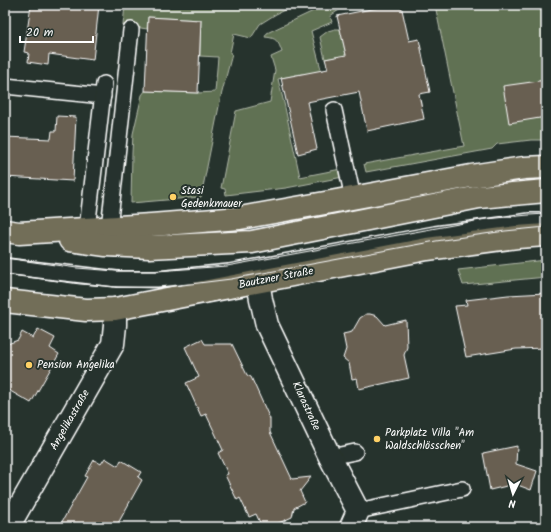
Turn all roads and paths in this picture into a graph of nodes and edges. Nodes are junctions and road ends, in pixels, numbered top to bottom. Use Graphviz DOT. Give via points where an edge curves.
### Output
graph roads {
  1 [pos="131,30"];
  2 [pos="5,86"];
  3 [pos="334,110"];
  4 [pos="546,167"];
  5 [pos="546,191"];
  6 [pos="353,198"];
  7 [pos="546,221"];
  8 [pos="109,228"];
  9 [pos="88,229"];
  10 [pos="12,232"];
  11 [pos="546,235"];
  12 [pos="5,266"];
  13 [pos="124,279"];
  14 [pos="258,282"];
  15 [pos="222,289"];
  16 [pos="5,301"];
  17 [pos="115,309"];
  18 [pos="355,452"];
  19 [pos="330,457"];
  20 [pos="462,489"];
  21 [pos="354,519"];
  22 [pos="8,527"];
  1 -- 8 [label="lane"];
  2 -- 9 [label="lane" via="104,90"];
  3 -- 6 [label="lane"];
  4 -- 6 [label="main road" via="471,176"];
  5 -- 10 [label="main road" via="479,197 252,242 149,247"];
  6 -- 8 [label="main road" via="240,218"];
  7 -- 13 [label="lane" via="435,234 229,272 157,279"];
  8 -- 9 [label="main road"];
  9 -- 10 [label="main road"];
  11 -- 14 [label="main road, Bautzner Straße" via="427,249"];
  12 -- 13 [label="lane"];
  13 -- 15 [label="lane" via="158,288"];
  14 -- 15 [label="main road, Bautzner Straße"];
  14 -- 19 [label="street, Klarastraße" via="267,325"];
  15 -- 17 [label="main road, Bautzner Straße"];
  16 -- 17 [label="main road, Bautzner Straße" via="86,310"];
  17 -- 22 [label="street, Angelikastraße" via="114,344"];
  18 -- 19 [label="lane"];
  19 -- 21 [label="street, Klarastraße"];
  20 -- 21 [label="lane"];
}
